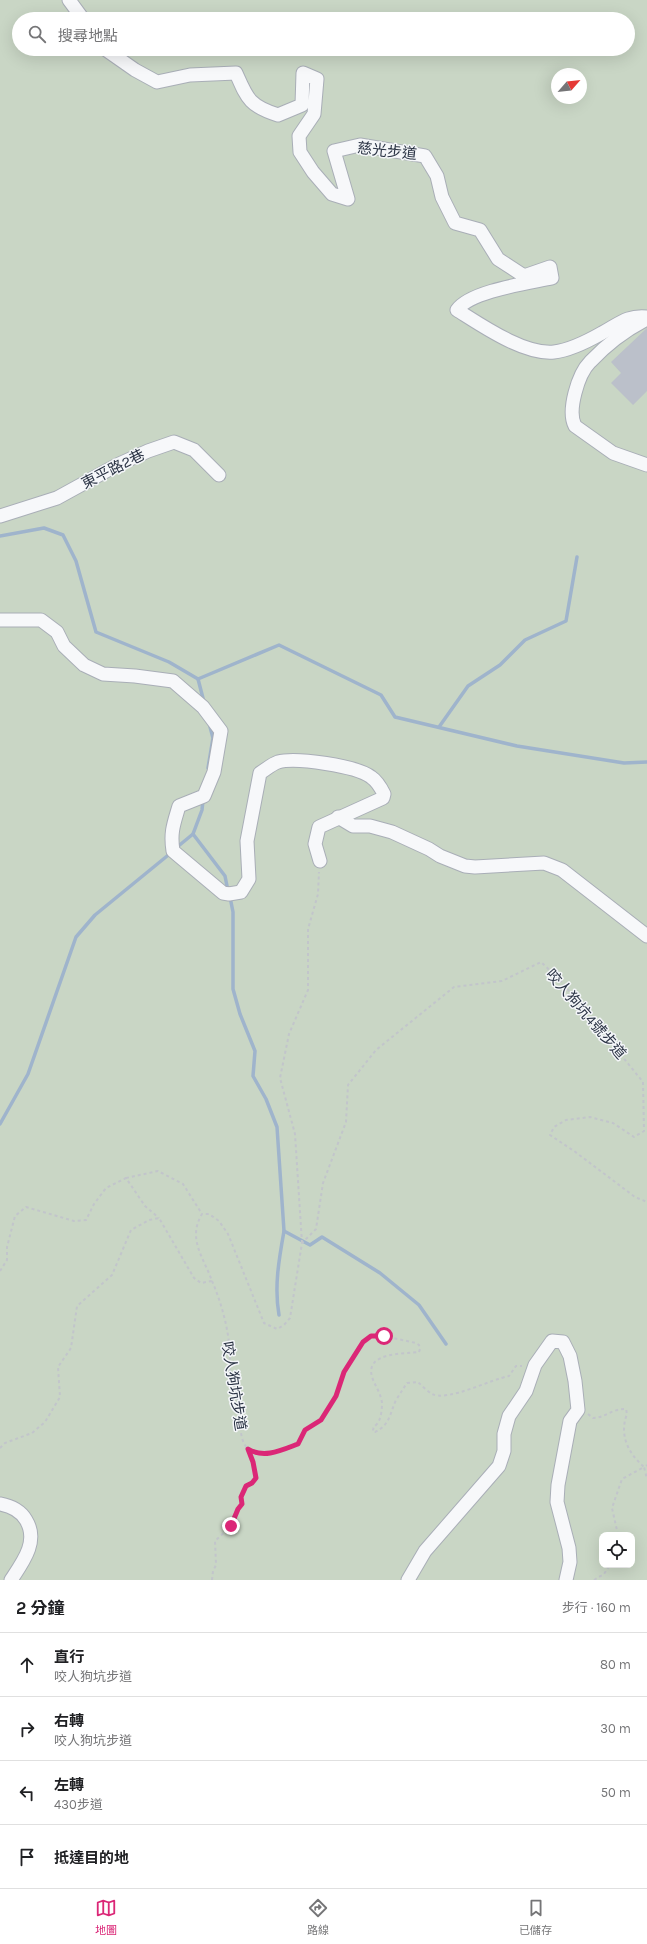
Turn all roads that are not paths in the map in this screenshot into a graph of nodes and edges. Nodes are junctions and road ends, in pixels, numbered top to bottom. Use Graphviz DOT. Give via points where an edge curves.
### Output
graph roads {
  1 [pos="68,0"];
  2 [pos="77,12"];
  3 [pos="115,56"];
  4 [pos="647,318"];
  5 [pos="647,465"];
  6 [pos="219,475"];
  7 [pos="0,516"];
  8 [pos="0,620"];
  9 [pos="338,817"];
  10 [pos="320,861"];
  11 [pos="647,936"];
  12 [pos="0,1504"];
  13 [pos="11,1580"];
  14 [pos="408,1580"];
  15 [pos="566,1580"];
  1 -- 2 [label="street"];
  3 -- 4 [label="street, 慈光步道" via="157,82 190,75 236,73 248,100 267,112 278,115 302,105 303,73 317,79 314,114 299,136 300,152 312,172 332,194 348,199 334,151 360,145 425,156 437,176 442,197 455,223 480,230 498,260 524,276 550,267 552,278 479,295 461,304 457,310 488,330 530,349 553,352 574,347 630,317"];
  4 -- 5 [label="street" via="631,327 589,363 574,396 572,419 575,426 613,453"];
  6 -- 7 [label="street, 東平路2巷" via="194,450 174,442 117,465 56,498"];
  8 -- 9 [label="street" via="41,620 57,632 64,646 84,665 102,674 173,681 203,706 221,731 214,772 204,796 179,806 171,830 171,839 173,851 223,892 241,892 249,879 248,841 260,773 278,762 311,762 337,765 371,776 381,787 383,798"];
  9 -- 10 [label="street" via="319,827 316,844"];
  9 -- 11 [label="street" via="352,826 370,826 392,832 465,866 544,863 562,870"];
  12 -- 13 [label="street" via="11,1506 22,1514 31,1533 26,1556"];
  14 -- 15 [label="street" via="425,1551 499,1466 509,1416 526,1391 538,1360 552,1341 563,1342 567,1348 576,1381 578,1410 570,1422 558,1485 557,1502 569,1548 570,1562"];
}
